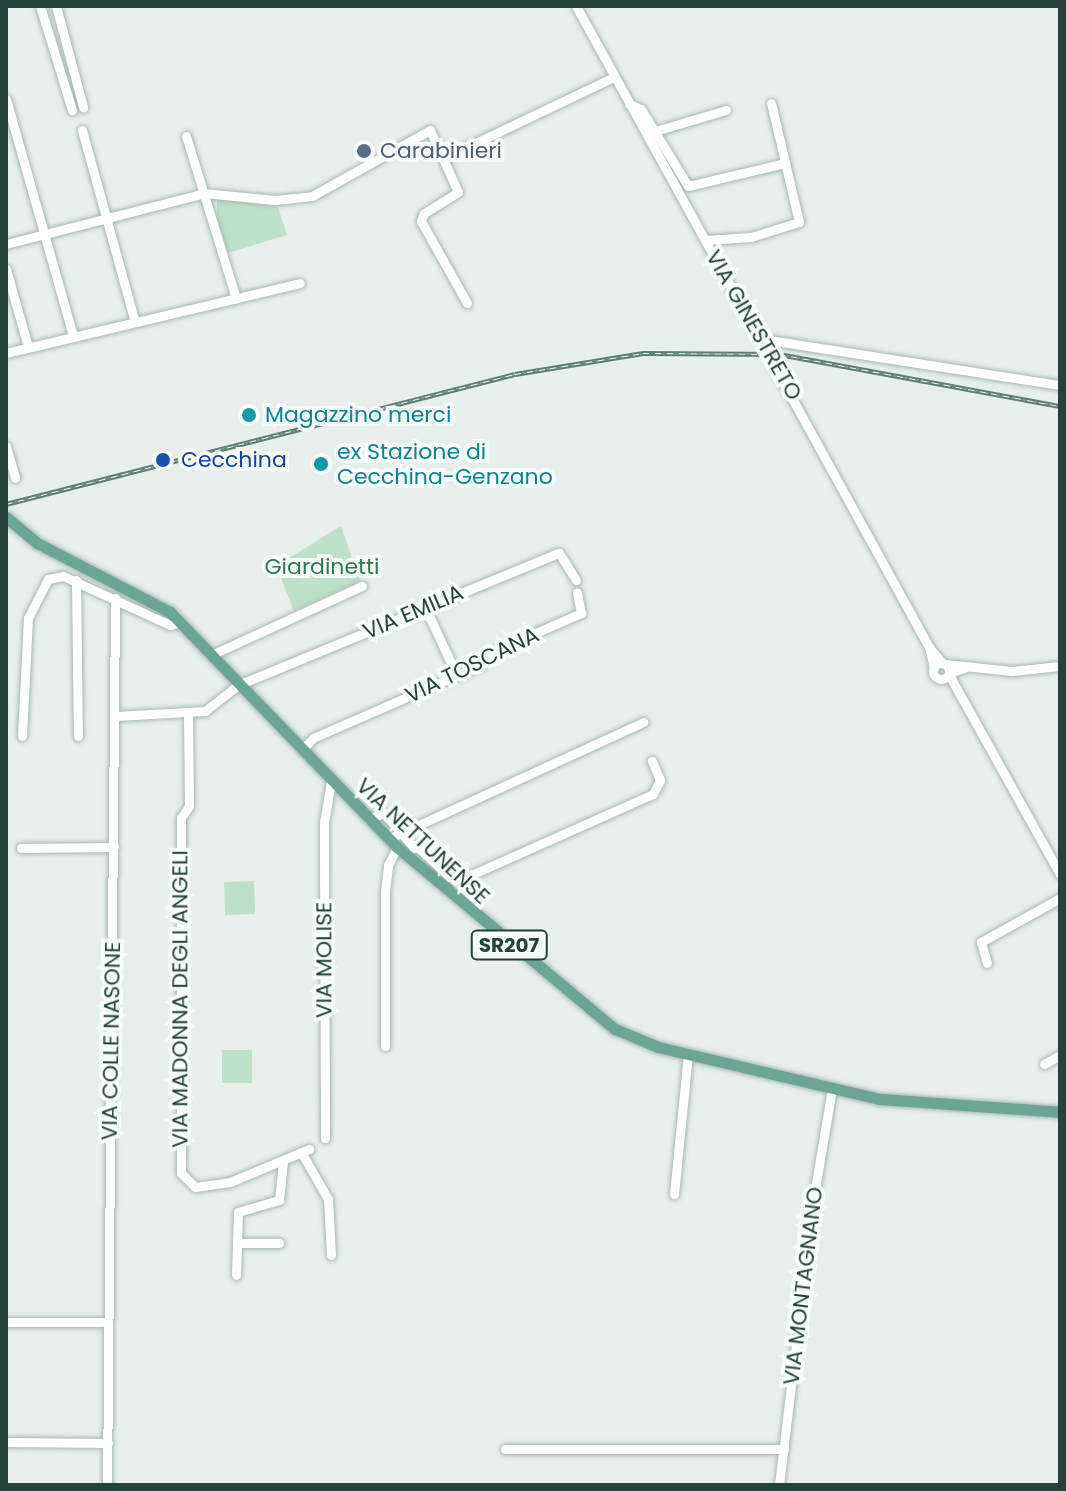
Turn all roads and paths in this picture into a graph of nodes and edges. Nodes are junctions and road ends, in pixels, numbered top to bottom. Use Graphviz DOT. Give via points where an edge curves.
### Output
graph roads {
  1 [pos="40,6"];
  2 [pos="56,6"];
  3 [pos="576,6"];
  4 [pos="614,77"];
  5 [pos="6,99"];
  6 [pos="771,103"];
  7 [pos="629,104"];
  8 [pos="83,107"];
  9 [pos="72,110"];
  10 [pos="726,110"];
  11 [pos="82,130"];
  12 [pos="655,131"];
  13 [pos="186,136"];
  14 [pos="446,157"];
  15 [pos="781,164"];
  16 [pos="204,193"];
  17 [pos="105,217"];
  18 [pos="44,233"];
  19 [pos="706,240"];
  20 [pos="6,244"];
  21 [pos="6,269"];
  22 [pos="300,283"];
  23 [pos="236,299"];
  24 [pos="10,302"];
  25 [pos="467,303"];
  26 [pos="135,322"];
  27 [pos="73,335"];
  28 [pos="762,339"];
  29 [pos="28,347"];
  30 [pos="6,353"];
  31 [pos="1060,385"];
  32 [pos="6,446"];
  33 [pos="15,478"];
  34 [pos="6,517"];
  35 [pos="76,580"];
  36 [pos="576,580"];
  37 [pos="362,586"];
  38 [pos="577,592"];
  39 [pos="115,598"];
  40 [pos="425,607"];
  41 [pos="181,622"];
  42 [pos="211,655"];
  43 [pos="1060,666"];
  44 [pos="942,669"];
  45 [pos="457,676"];
  46 [pos="238,685"];
  47 [pos="188,715"];
  48 [pos="116,716"];
  49 [pos="644,722"];
  50 [pos="22,736"];
  51 [pos="78,736"];
  52 [pos="302,750"];
  53 [pos="652,761"];
  54 [pos="331,782"];
  55 [pos="368,819"];
  56 [pos="400,830"];
  57 [pos="393,843"];
  58 [pos="415,845"];
  59 [pos="114,847"];
  60 [pos="21,848"];
  61 [pos="408,858"];
  62 [pos="1060,874"];
  63 [pos="1060,898"];
  64 [pos="987,963"];
  65 [pos="385,1046"];
  66 [pos="688,1054"];
  67 [pos="1060,1055"];
  68 [pos="1044,1064"];
  69 [pos="832,1089"];
  70 [pos="1060,1112"];
  71 [pos="325,1138"];
  72 [pos="283,1161"];
  73 [pos="674,1194"];
  74 [pos="237,1243"];
  75 [pos="279,1243"];
  76 [pos="331,1255"];
  77 [pos="236,1275"];
  78 [pos="6,1322"];
  79 [pos="107,1322"];
  80 [pos="6,1442"];
  81 [pos="108,1443"];
  82 [pos="505,1449"];
  83 [pos="784,1449"];
  84 [pos="107,1485"];
  85 [pos="779,1485"];
  1 -- 9 [label="street"];
  2 -- 8 [label="street"];
  3 -- 4 [label="street, VIA GINESTRETO"];
  4 -- 7 [label="street, VIA GINESTRETO"];
  4 -- 14 [label="street"];
  5 -- 18 [label="street"];
  6 -- 19 [label="street" via="799,222 742,239"];
  7 -- 12 [label="street" via="640,108"];
  7 -- 19 [label="street, VIA GINESTRETO"];
  10 -- 12 [label="street"];
  11 -- 17 [label="street"];
  12 -- 15 [label="street" via="688,186"];
  13 -- 16 [label="street"];
  14 -- 16 [label="street" via="435,133 428,130 326,190 289,200"];
  14 -- 25 [label="street" via="457,195 424,213 421,221"];
  16 -- 17 [label="street"];
  16 -- 23 [label="street"];
  17 -- 18 [label="street"];
  17 -- 26 [label="street"];
  18 -- 20 [label="street"];
  18 -- 27 [label="street"];
  19 -- 28 [label="street, VIA GINESTRETO"];
  21 -- 24 [label="street"];
  22 -- 23 [label="street"];
  23 -- 26 [label="street"];
  24 -- 29 [label="street"];
  26 -- 27 [label="street"];
  27 -- 29 [label="street"];
  28 -- 31 [label="street"];
  28 -- 44 [label="street, VIA GINESTRETO"];
  29 -- 30 [label="street"];
  32 -- 33 [label="street"];
  34 -- 41 [label="main road, VIA NETTUNENSE / SR207" via="32,540 145,595"];
  35 -- 39 [label="street"];
  35 -- 50 [label="street" via="55,576 41,587 28,618"];
  35 -- 51 [label="street"];
  36 -- 40 [label="street, VIA EMILIA" via="559,553"];
  37 -- 42 [label="street"];
  38 -- 45 [label="street, VIA TOSCANA" via="581,613 499,649"];
  39 -- 41 [label="street" via="170,625"];
  39 -- 48 [label="street, VIA COLLE NASONE"];
  40 -- 45 [label="street"];
  40 -- 46 [label="street, VIA EMILIA"];
  41 -- 42 [label="main road, VIA NETTUNENSE / SR207"];
  42 -- 46 [label="main road, VIA NETTUNENSE / SR207"];
  43 -- 44 [label="street"];
  44 -- 62 [label="street, VIA GINESTRETO"];
  45 -- 52 [label="street, VIA TOSCANA" via="313,738"];
  46 -- 47 [label="street" via="212,708"];
  46 -- 52 [label="main road, VIA NETTUNENSE / SR207"];
  47 -- 48 [label="street"];
  47 -- 72 [label="street, VIA MADONNA DEGLI ANGELI" via="189,806 181,818 180,1169 188,1184 198,1187 244,1179"];
  48 -- 59 [label="street, VIA COLLE NASONE"];
  49 -- 56 [label="street"];
  52 -- 54 [label="main road, VIA NETTUNENSE / SR207"];
  53 -- 58 [label="street" via="660,780 653,794 462,879 450,877"];
  54 -- 55 [label="main road, VIA NETTUNENSE / SR207"];
  54 -- 71 [label="street, VIA MOLISE" via="324,822"];
  55 -- 56 [label="street" via="384,813"];
  55 -- 57 [label="main road, VIA NETTUNENSE / SR207"];
  56 -- 57 [label="street"];
  56 -- 58 [label="street"];
  57 -- 61 [label="main road, VIA NETTUNENSE / SR207"];
  57 -- 65 [label="street" via="385,891"];
  58 -- 61 [label="street"];
  59 -- 60 [label="street"];
  59 -- 79 [label="street, VIA COLLE NASONE"];
  61 -- 66 [label="main road, VIA NETTUNENSE / SR207" via="600,1019 636,1040"];
  63 -- 64 [label="street" via="981,942"];
  66 -- 69 [label="main road, VIA NETTUNENSE / SR207"];
  66 -- 73 [label="street"];
  67 -- 68 [label="street"];
  69 -- 70 [label="main road, VIA NETTUNENSE / SR207" via="879,1099"];
  69 -- 83 [label="street, VIA MONTAGNANO"];
  72 -- 74 [label="street" via="280,1199 240,1208"];
  72 -- 76 [label="street, VIA MADONNA DEGLI ANGELI" via="305,1150 328,1199"];
  74 -- 75 [label="street"];
  74 -- 77 [label="street"];
  78 -- 79 [label="street"];
  79 -- 81 [label="street, VIA COLLE NASONE"];
  80 -- 81 [label="street"];
  81 -- 84 [label="street, VIA COLLE NASONE"];
  82 -- 83 [label="street"];
  83 -- 85 [label="street, VIA MONTAGNANO"];
}
